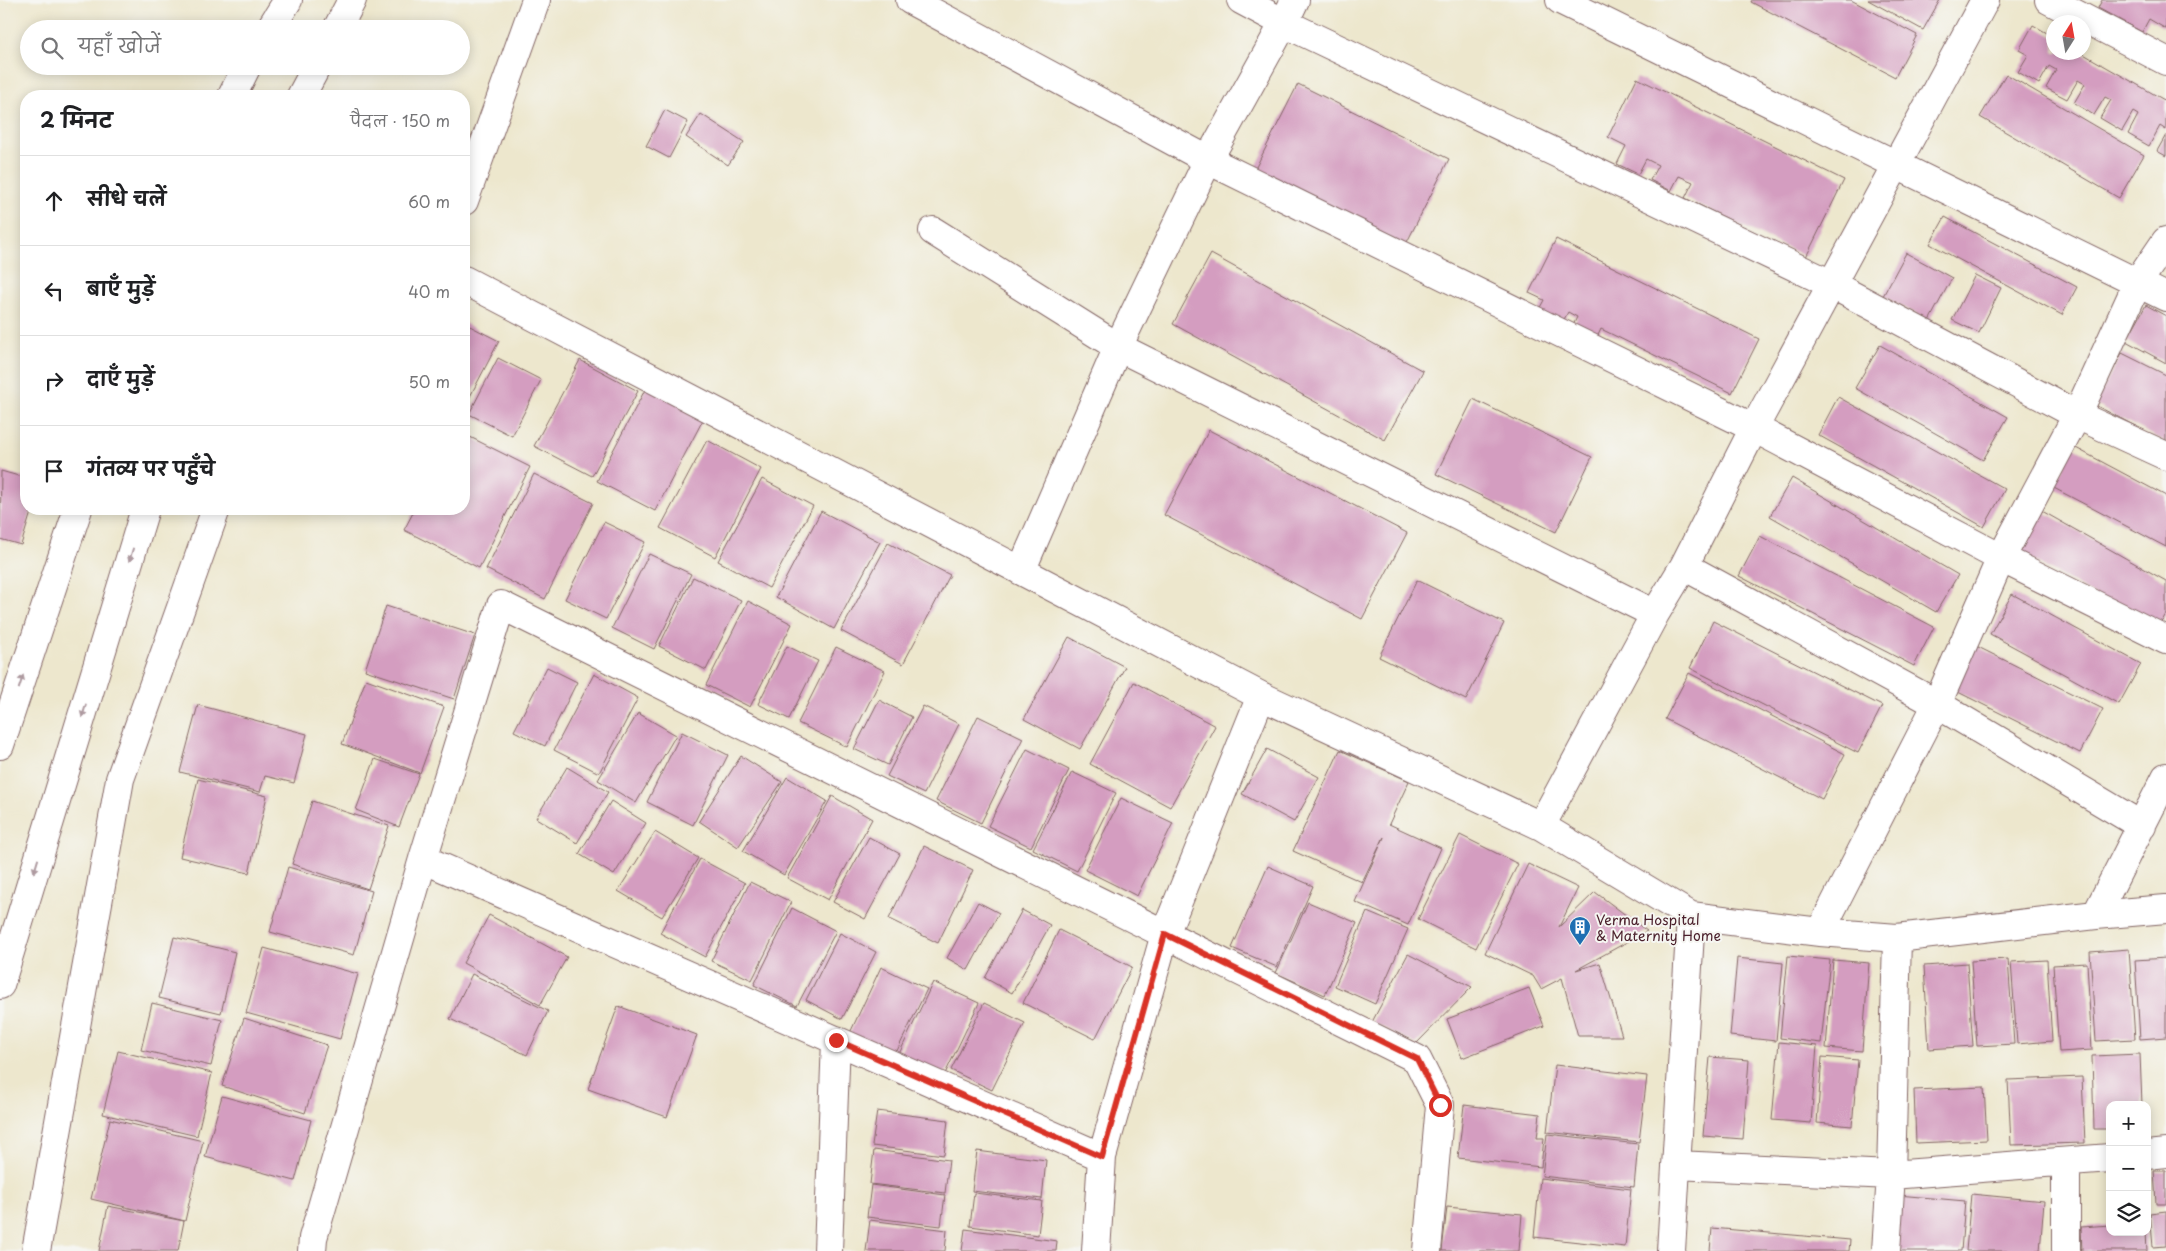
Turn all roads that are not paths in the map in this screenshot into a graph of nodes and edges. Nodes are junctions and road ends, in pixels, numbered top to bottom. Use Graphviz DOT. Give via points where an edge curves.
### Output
graph roads {
  1 [pos="288,0"];
  2 [pos="352,0"];
  3 [pos="536,0"];
  4 [pos="910,0"];
  5 [pos="1241,0"];
  6 [pos="1560,0"];
  7 [pos="1986,0"];
  8 [pos="2049,0"];
  9 [pos="1290,12"];
  10 [pos="276,20"];
  11 [pos="342,20"];
  12 [pos="2166,61"];
  13 [pos="242,75"];
  14 [pos="312,75"];
  15 [pos="235,90"];
  16 [pos="304,90"];
  17 [pos="1208,160"];
  18 [pos="1896,164"];
  19 [pos="470,184"];
  20 [pos="933,231"];
  21 [pos="2166,241"];
  22 [pos="2138,282"];
  23 [pos="470,283"];
  24 [pos="1831,284"];
  25 [pos="2166,297"];
  26 [pos="1118,347"];
  27 [pos="2077,415"];
  28 [pos="1754,428"];
  29 [pos="2166,456"];
  30 [pos="76,515"];
  31 [pos="143,515"];
  32 [pos="214,515"];
  33 [pos="2001,558"];
  34 [pos="1684,566"];
  35 [pos="1021,570"];
  36 [pos="1655,614"];
  37 [pos="2166,640"];
  38 [pos="1261,696"];
  39 [pos="1937,704"];
  40 [pos="0,745"];
  41 [pos="2166,777"];
  42 [pos="1541,826"];
  43 [pos="2142,826"];
  44 [pos="423,859"];
  45 [pos="2166,909"];
  46 [pos="2096,915"];
  47 [pos="1691,916"];
  48 [pos="1820,932"];
  49 [pos="1165,934"];
  50 [pos="1897,938"];
  51 [pos="0,986"];
  52 [pos="836,1040"];
  53 [pos="2166,1153"];
  54 [pos="2151,1155"];
  55 [pos="1102,1157"];
  56 [pos="2106,1158"];
  57 [pos="2066,1162"];
  58 [pos="1676,1164"];
  59 [pos="1891,1175"];
  60 [pos="36,1251"];
  61 [pos="312,1251"];
  62 [pos="828,1251"];
  63 [pos="1096,1251"];
  64 [pos="1427,1251"];
  65 [pos="1671,1251"];
  66 [pos="1886,1251"];
  67 [pos="2066,1251"];
  1 -- 10 [label="street"];
  2 -- 11 [label="street"];
  3 -- 19 [label="street"];
  4 -- 17 [label="street"];
  5 -- 9 [label="street"];
  6 -- 18 [label="street"];
  7 -- 18 [label="street"];
  8 -- 12 [label="street"];
  9 -- 17 [label="street"];
  9 -- 24 [label="street"];
  13 -- 15 [label="street"];
  14 -- 16 [label="street"];
  17 -- 26 [label="street"];
  17 -- 28 [label="street"];
  18 -- 22 [label="street"];
  18 -- 24 [label="street"];
  20 -- 26 [label="street"];
  21 -- 22 [label="street"];
  22 -- 25 [label="street"];
  22 -- 27 [label="street"];
  23 -- 35 [label="street"];
  24 -- 27 [label="street"];
  24 -- 28 [label="street"];
  26 -- 35 [label="street"];
  26 -- 36 [label="street"];
  27 -- 29 [label="street"];
  27 -- 33 [label="street"];
  28 -- 33 [label="street"];
  28 -- 34 [label="street"];
  40 -- 30 [label="street, one-way"];
  31 -- 51 [label="street, one-way"];
  32 -- 60 [label="street" via="120,779"];
  33 -- 37 [label="street"];
  33 -- 39 [label="street"];
  34 -- 36 [label="street"];
  34 -- 39 [label="street"];
  35 -- 38 [label="street"];
  36 -- 42 [label="street"];
  38 -- 42 [label="street"];
  38 -- 49 [label="street"];
  39 -- 43 [label="street"];
  39 -- 48 [label="street"];
  41 -- 43 [label="street"];
  42 -- 47 [label="street"];
  43 -- 46 [label="street"];
  44 -- 49 [label="street" via="502,605"];
  44 -- 52 [label="street"];
  44 -- 61 [label="street" via="313,1238"];
  45 -- 46 [label="street"];
  46 -- 50 [label="street"];
  47 -- 48 [label="street"];
  47 -- 58 [label="street"];
  48 -- 50 [label="street"];
  49 -- 55 [label="street"];
  49 -- 64 [label="street" via="1417,1059 1440,1105"];
  50 -- 59 [label="street"];
  52 -- 55 [label="street"];
  52 -- 62 [label="street"];
  53 -- 54 [label="street"];
  55 -- 63 [label="street"];
  56 -- 57 [label="street"];
  57 -- 59 [label="street"];
  57 -- 67 [label="street"];
  58 -- 59 [label="street"];
  58 -- 65 [label="street"];
  59 -- 66 [label="street"];
}
